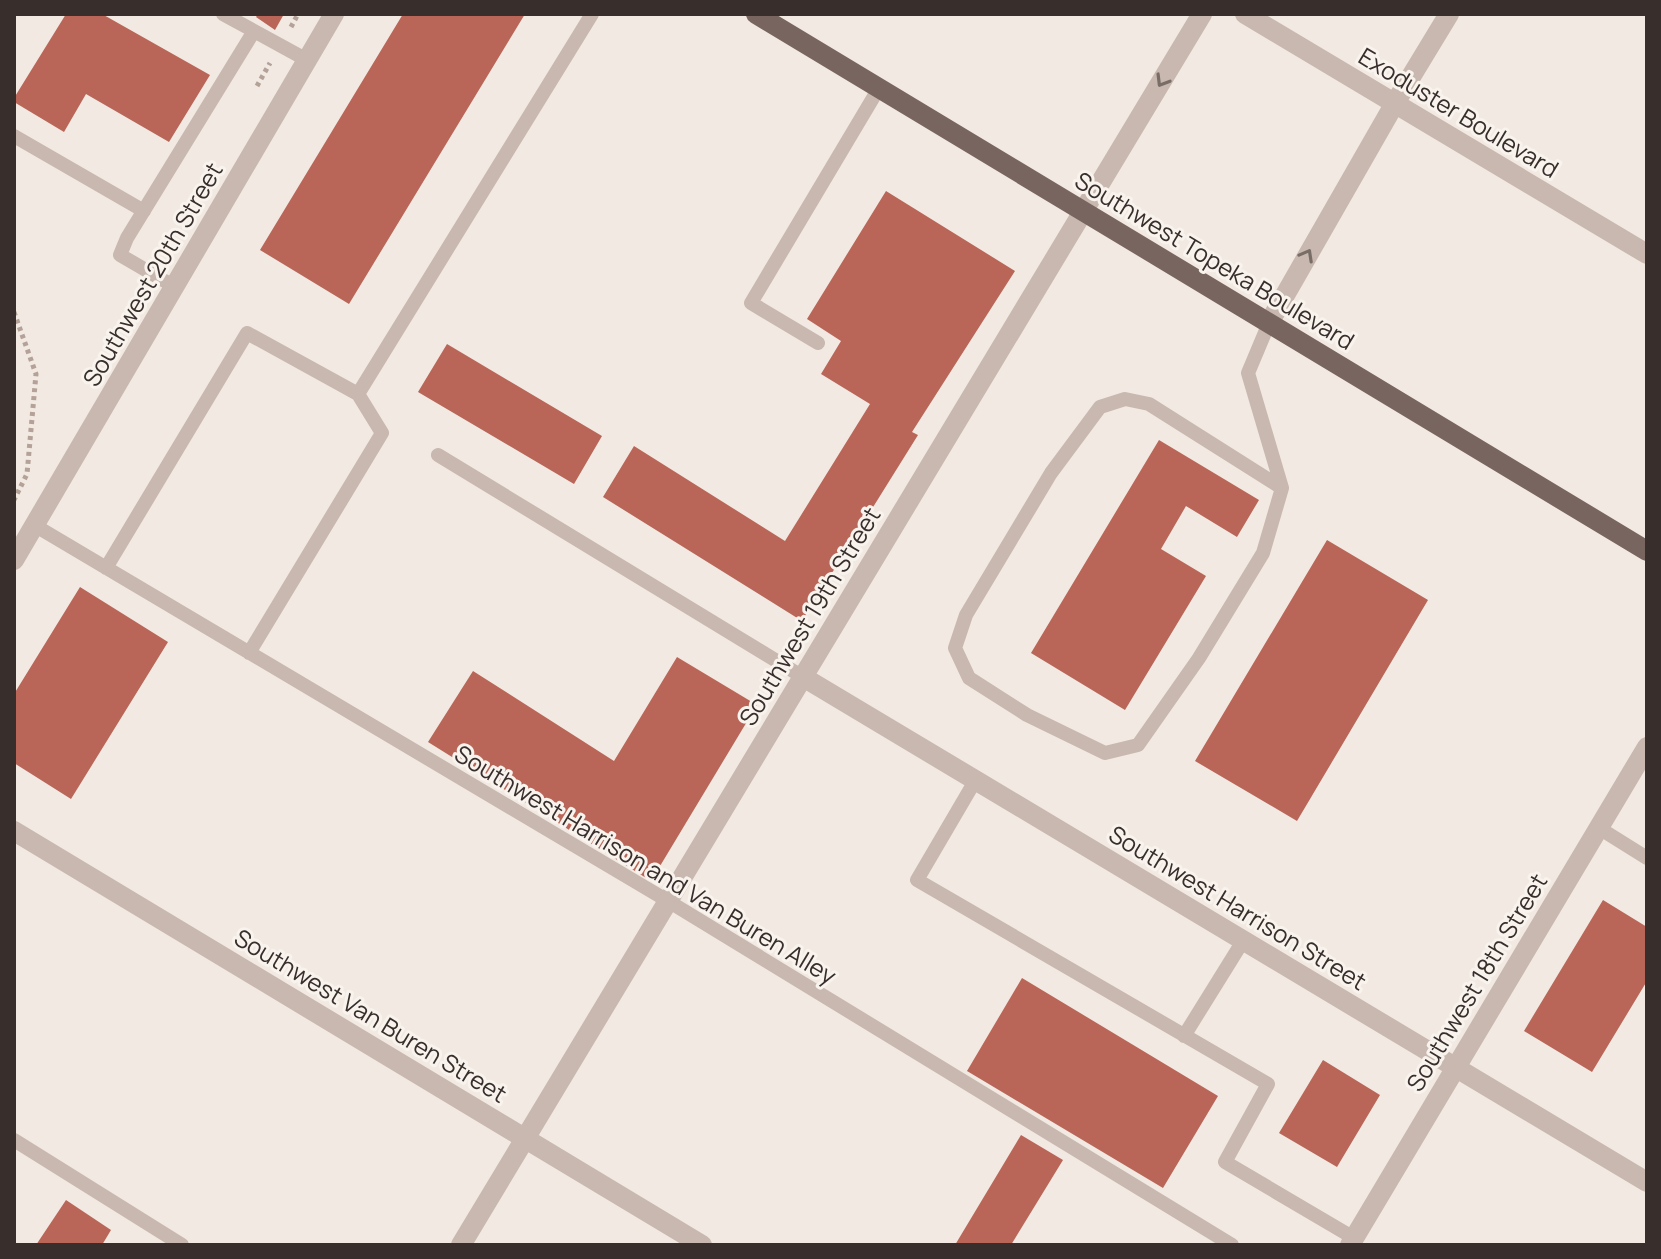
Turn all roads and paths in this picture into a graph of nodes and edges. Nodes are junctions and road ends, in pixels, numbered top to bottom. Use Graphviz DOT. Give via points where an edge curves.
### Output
graph roads {
  1 [pos="223,14"];
  2 [pos="334,14"];
  3 [pos="592,14"];
  4 [pos="756,14"];
  5 [pos="1202,14"];
  6 [pos="1245,14"];
  7 [pos="1449,14"];
  8 [pos="254,31"];
  9 [pos="307,60"];
  10 [pos="879,88"];
  11 [pos="1395,103"];
  12 [pos="14,136"];
  13 [pos="144,211"];
  14 [pos="1084,211"];
  15 [pos="1647,254"];
  16 [pos="175,287"];
  17 [pos="14,312"];
  18 [pos="1269,323"];
  19 [pos="818,343"];
  20 [pos="358,394"];
  21 [pos="438,455"];
  22 [pos="1282,488"];
  23 [pos="14,500"];
  24 [pos="34,525"];
  25 [pos="1647,551"];
  26 [pos="14,560"];
  27 [pos="106,568"];
  28 [pos="249,653"];
  29 [pos="803,677"];
  30 [pos="1647,747"];
  31 [pos="975,781"];
  32 [pos="1599,828"];
  33 [pos="14,831"];
  34 [pos="1647,858"];
  35 [pos="668,901"];
  36 [pos="1243,941"];
  37 [pos="1184,1036"];
  38 [pos="1455,1066"];
  39 [pos="525,1138"];
  40 [pos="14,1140"];
  41 [pos="1647,1182"];
  42 [pos="1352,1241"];
  43 [pos="182,1245"];
  44 [pos="461,1245"];
  45 [pos="702,1245"];
  46 [pos="1232,1245"];
  1 -- 8 [label="lane"];
  2 -- 9 [label="street, Southwest 20th Street"];
  3 -- 20 [label="lane"];
  4 -- 10 [label="main road, Southwest Topeka Boulevard"];
  5 -- 14 [label="street, Southwest 19th Street, one-way"];
  6 -- 11 [label="street, Exoduster Boulevard"];
  7 -- 11 [label="street"];
  8 -- 9 [label="lane"];
  8 -- 13 [label="lane"];
  9 -- 16 [label="street, Southwest 20th Street"];
  10 -- 14 [label="main road, Southwest Topeka Boulevard"];
  10 -- 19 [label="lane" via="751,303"];
  11 -- 15 [label="street, Exoduster Boulevard"];
  18 -- 11 [label="street, one-way"];
  12 -- 13 [label="lane"];
  13 -- 16 [label="lane" via="120,255"];
  14 -- 18 [label="main road, Southwest Topeka Boulevard"];
  14 -- 29 [label="street, Southwest 19th Street"];
  16 -- 24 [label="street, Southwest 20th Street"];
  17 -- 23 [label="path" via="36,374 27,474"];
  18 -- 22 [label="lane" via="1248,373"];
  18 -- 25 [label="main road, Southwest Topeka Boulevard"];
  20 -- 27 [label="lane" via="247,333"];
  20 -- 28 [label="lane" via="382,433"];
  21 -- 29 [label="lane"];
  22 -- 22 [label="lane" via="1263,553 1138,745 1105,753 1027,715 969,678 955,648 966,615 1051,473 1100,407 1125,399 1149,404"];
  24 -- 26 [label="street, Southwest 20th Street"];
  24 -- 27 [label="lane, Southwest Harrison and Van Buren Alley"];
  27 -- 28 [label="lane, Southwest Harrison and Van Buren Alley"];
  28 -- 35 [label="lane, Southwest Harrison and Van Buren Alley"];
  29 -- 31 [label="street, Southwest Harrison Street"];
  29 -- 35 [label="street, Southwest 19th Street"];
  30 -- 32 [label="street, Southwest 18th Street"];
  31 -- 36 [label="street, Southwest Harrison Street"];
  31 -- 37 [label="lane" via="917,880"];
  32 -- 34 [label="lane"];
  32 -- 38 [label="street, Southwest 18th Street"];
  33 -- 39 [label="street, Southwest Van Buren Street"];
  35 -- 39 [label="street, Southwest 19th Street"];
  35 -- 46 [label="lane, Southwest Harrison and Van Buren Alley"];
  36 -- 37 [label="lane"];
  36 -- 38 [label="street, Southwest Harrison Street"];
  37 -- 42 [label="lane" via="1268,1084 1225,1162"];
  38 -- 41 [label="street, Southwest Harrison Street"];
  38 -- 42 [label="street, Southwest 18th Street"];
  39 -- 44 [label="street, Southwest 19th Street"];
  39 -- 45 [label="street, Southwest Van Buren Street"];
  40 -- 43 [label="lane"];
}
